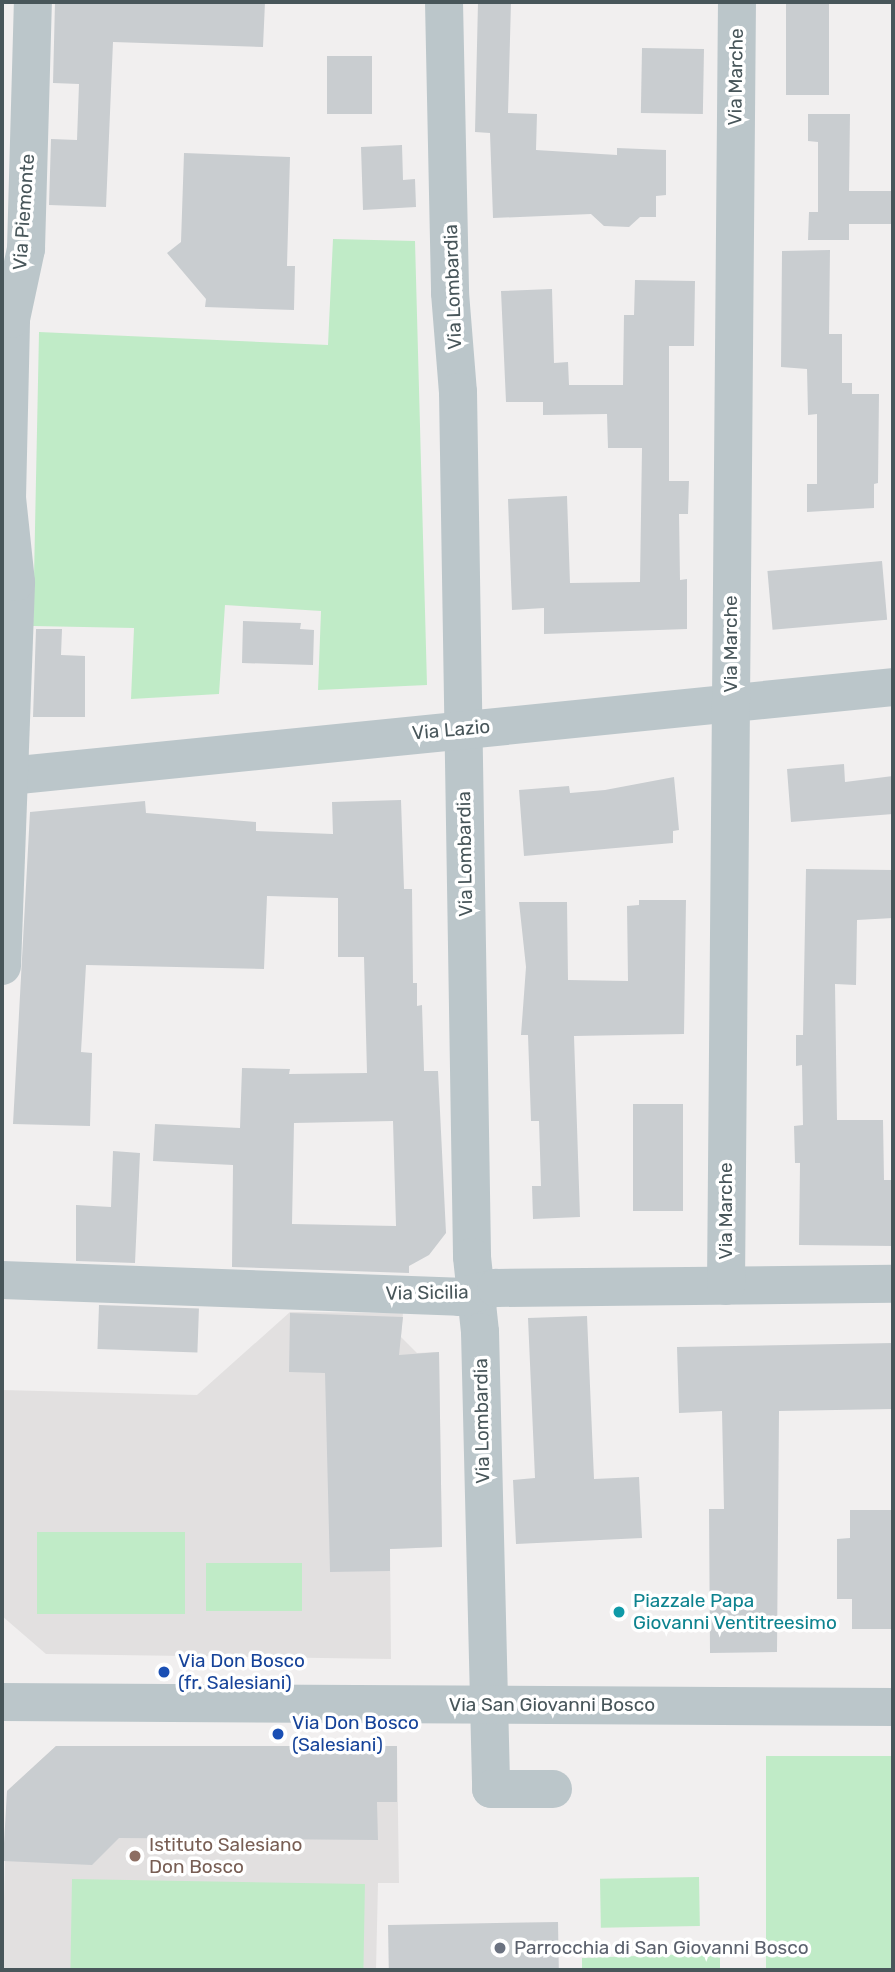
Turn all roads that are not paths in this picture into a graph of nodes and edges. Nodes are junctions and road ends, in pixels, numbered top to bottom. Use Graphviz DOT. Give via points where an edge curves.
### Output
graph roads {
  1 [pos="33,2"];
  2 [pos="444,2"];
  3 [pos="737,2"];
  4 [pos="893,687"];
  5 [pos="731,702"];
  6 [pos="462,729"];
  7 [pos="9,776"];
  8 [pos="2,966"];
  9 [pos="2,1280"];
  10 [pos="893,1284"];
  11 [pos="726,1286"];
  12 [pos="476,1293"];
  13 [pos="2,1702"];
  14 [pos="489,1706"];
  15 [pos="893,1707"];
  16 [pos="553,1790"];
  1 -- 7 [label="street, Via Piemonte" via="26,249 11,319 7,498 16,582"];
  2 -- 6 [label="street, Via Lombardia" via="450,293 458,392"];
  3 -- 5 [label="street, Via Marche"];
  4 -- 5 [label="street, Via Lazio"];
  5 -- 6 [label="street, Via Lazio"];
  5 -- 11 [label="street, Via Marche"];
  6 -- 7 [label="street, Via Lazio"];
  6 -- 12 [label="street, Via Lombardia"];
  7 -- 8 [label="street, Via Piemonte"];
  9 -- 12 [label="street, Via Sicilia" via="433,1296"];
  10 -- 11 [label="street, Via Sicilia"];
  11 -- 12 [label="street, Via Sicilia" via="496,1288"];
  12 -- 14 [label="street, Via Lombardia"];
  13 -- 14 [label="street, Via San Giovanni Bosco"];
  14 -- 15 [label="street, Via San Giovanni Bosco"];
  14 -- 16 [label="street, Via Lombardia" via="491,1789"];
}
